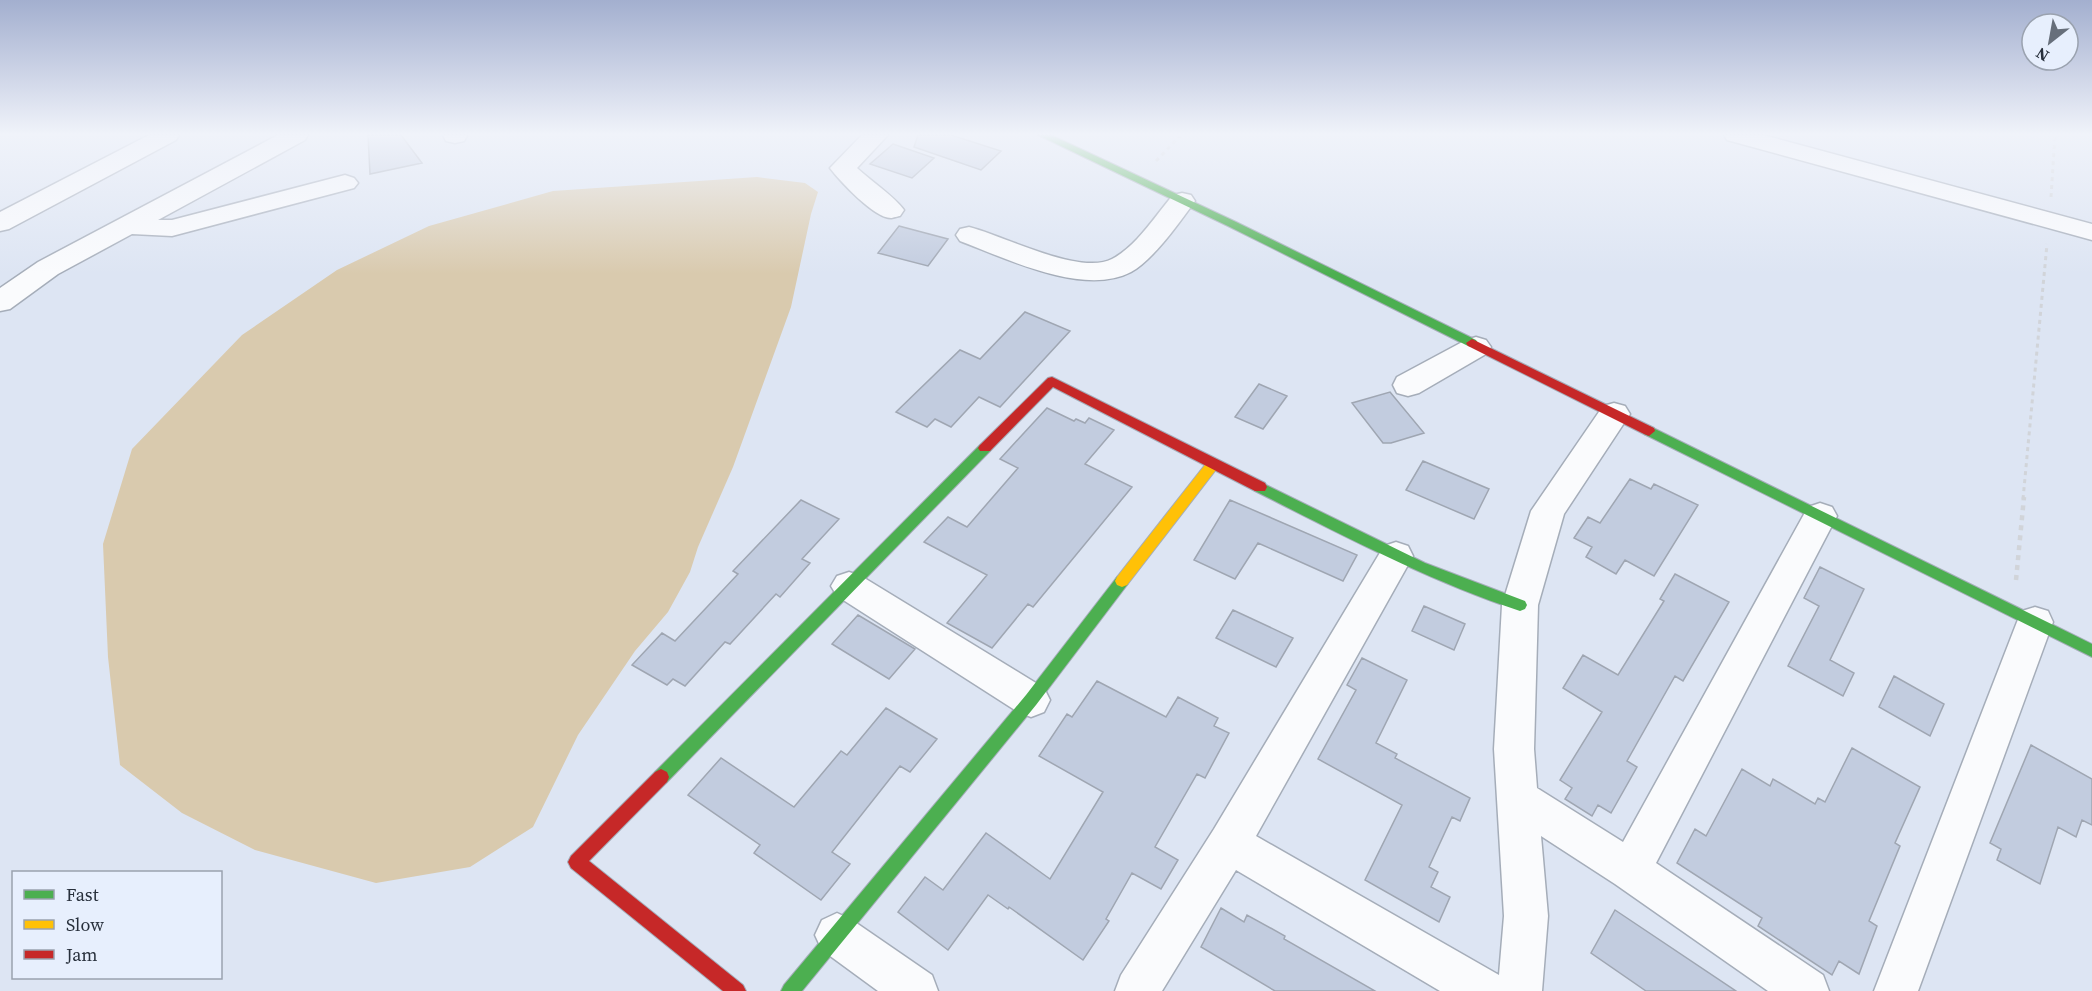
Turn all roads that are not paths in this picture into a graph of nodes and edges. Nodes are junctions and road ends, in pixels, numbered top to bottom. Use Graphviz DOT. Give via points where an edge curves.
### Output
graph roads {
  1 [pos="79,181"];
  2 [pos="209,181"];
  3 [pos="856,181"];
  4 [pos="1143,181"];
  5 [pos="1906,181"];
  6 [pos="345,183"];
  7 [pos="1182,201"];
  8 [pos="891,210"];
  9 [pos="0,223"];
  10 [pos="127,225"];
  11 [pos="2092,232"];
  12 [pos="969,235"];
  13 [pos="0,302"];
  14 [pos="1476,347"];
  15 [pos="1408,385"];
  16 [pos="1614,414"];
  17 [pos="1213,464"];
  18 [pos="1820,516"];
  19 [pos="1396,556"];
  20 [pos="849,586"];
  21 [pos="1520,605"];
  22 [pos="2024,616"];
  23 [pos="2092,651"];
  24 [pos="1031,700"];
  25 [pos="1517,798"];
  26 [pos="1229,843"];
  27 [pos="1630,870"];
  28 [pos="837,935"];
  29 [pos="737,991"];
  30 [pos="790,991"];
  31 [pos="916,991"];
  32 [pos="1137,991"];
  33 [pos="1484,991"];
  34 [pos="1520,991"];
  35 [pos="1807,991"];
  36 [pos="1896,991"];
  1 -- 9 [label="street"];
  2 -- 10 [label="street"];
  3 -- 8 [label="street"];
  4 -- 7 [label="street"];
  5 -- 11 [label="street"];
  6 -- 10 [label="street" via="172,228"];
  7 -- 12 [label="street" via="1130,260 1104,271 1055,266"];
  7 -- 14 [label="street"];
  10 -- 13 [label="street" via="48,268"];
  14 -- 15 [label="street"];
  14 -- 16 [label="street"];
  16 -- 18 [label="street"];
  16 -- 21 [label="street" via="1548,511"];
  17 -- 19 [label="street"];
  17 -- 20 [label="street" via="1052,381"];
  17 -- 24 [label="street"];
  18 -- 22 [label="street"];
  18 -- 27 [label="street"];
  19 -- 21 [label="street"];
  19 -- 26 [label="street"];
  20 -- 24 [label="street"];
  20 -- 29 [label="street" via="577,862"];
  21 -- 25 [label="street" via="1514,749"];
  22 -- 23 [label="street"];
  22 -- 36 [label="street"];
  24 -- 28 [label="street"];
  25 -- 27 [label="street"];
  25 -- 34 [label="street" via="1526,916"];
  26 -- 32 [label="street"];
  26 -- 33 [label="street"];
  27 -- 35 [label="street"];
  28 -- 30 [label="street"];
  28 -- 31 [label="street"];
}
